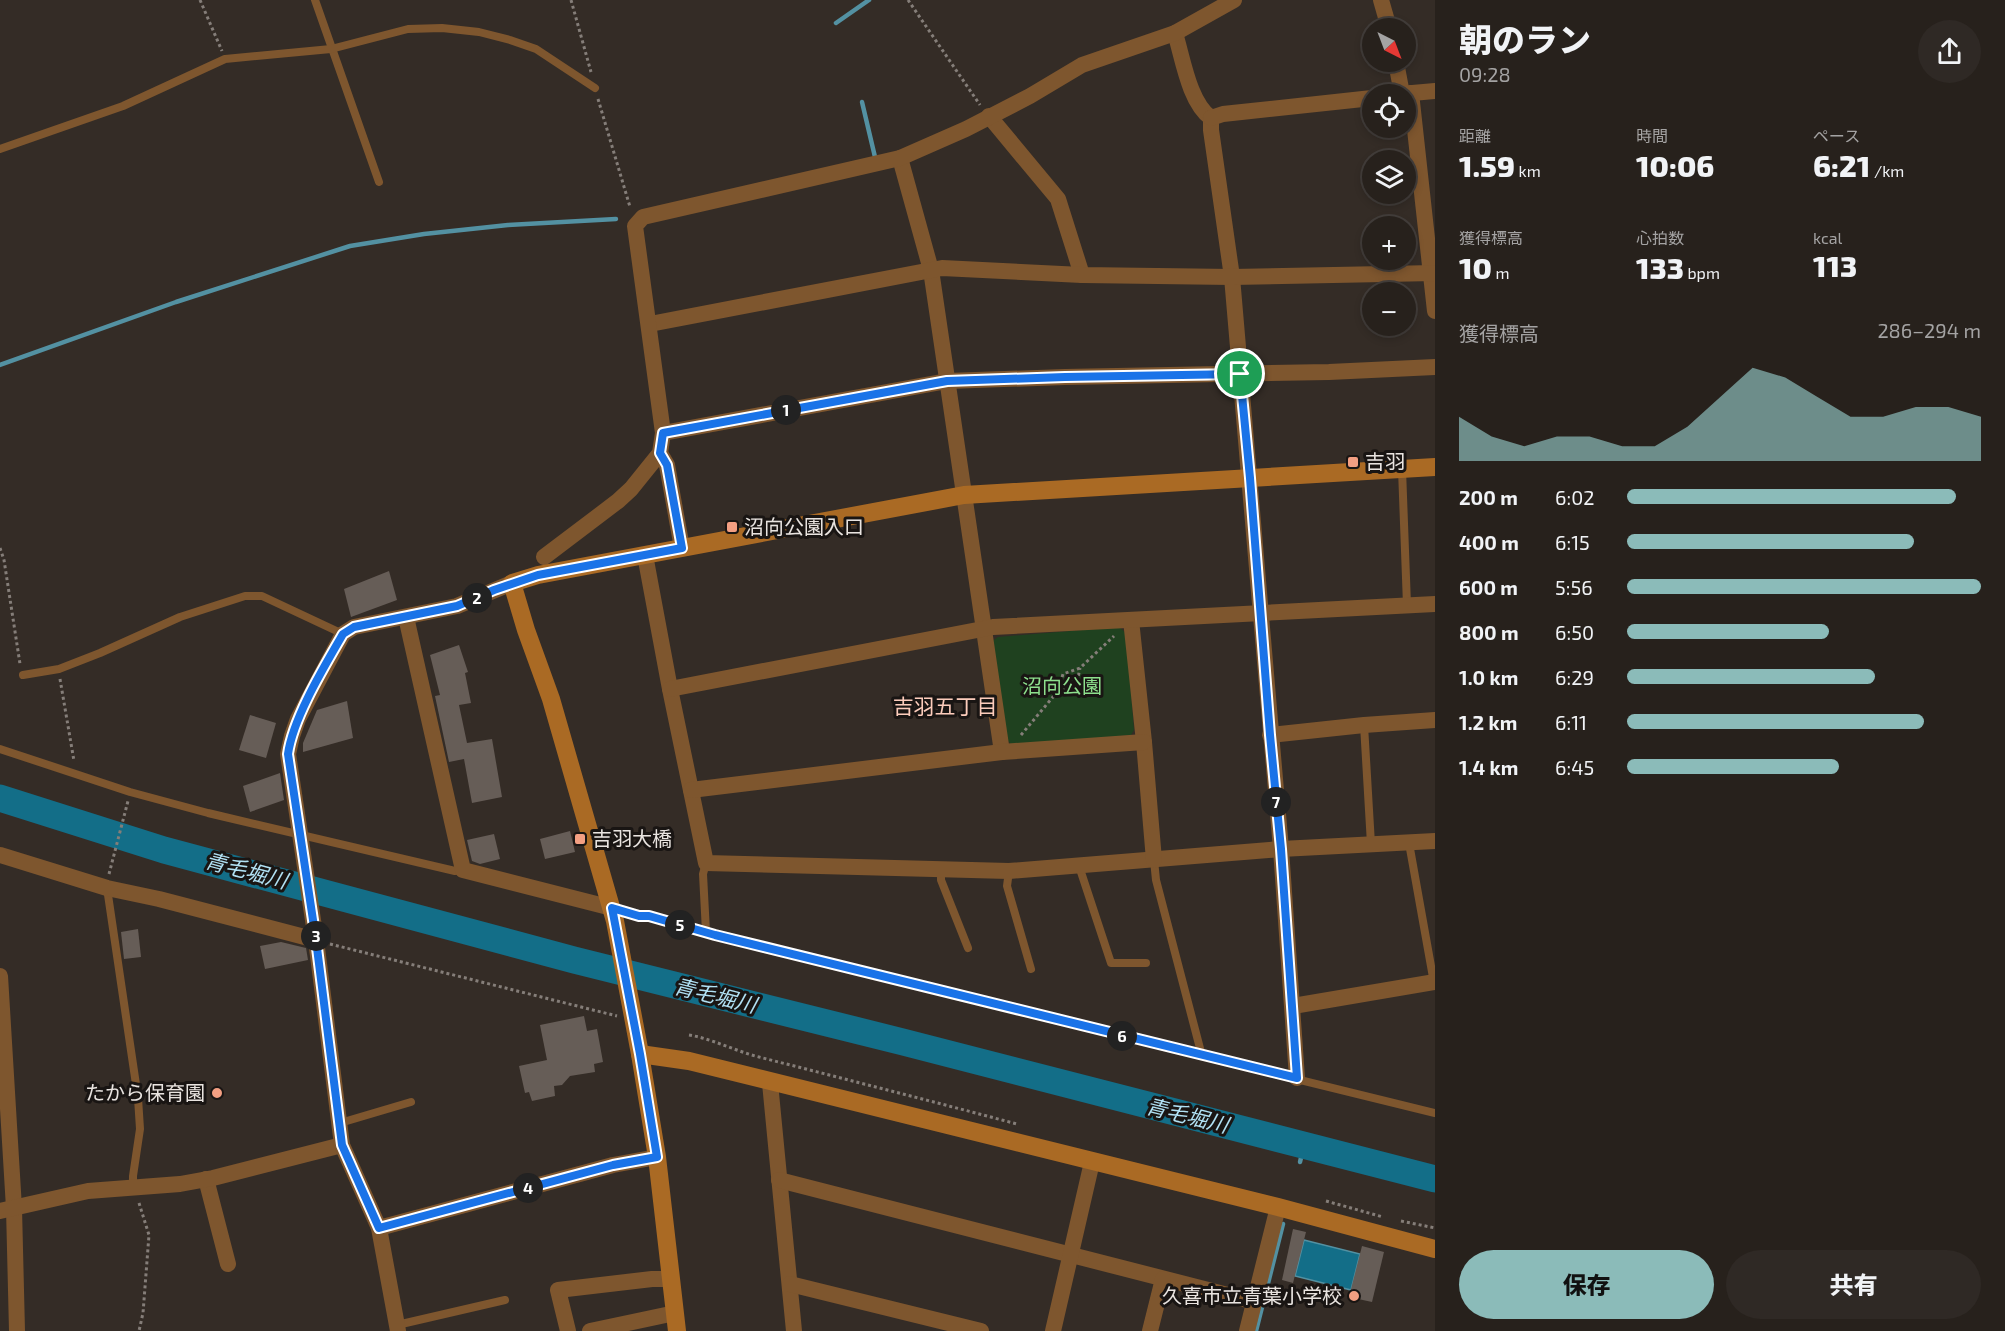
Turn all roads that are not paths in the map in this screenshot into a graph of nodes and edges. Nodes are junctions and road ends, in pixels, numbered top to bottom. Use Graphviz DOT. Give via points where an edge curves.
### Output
graph roads {
  1 [pos="315,0"];
  2 [pos="1234,0"];
  3 [pos="1381,0"];
  4 [pos="1386,18"];
  5 [pos="1175,33"];
  6 [pos="332,49"];
  7 [pos="595,88"];
  8 [pos="1435,91"];
  9 [pos="1416,93"];
  10 [pos="1362,99"];
  11 [pos="988,116"];
  12 [pos="1211,118"];
  13 [pos="1411,138"];
  14 [pos="0,149"];
  15 [pos="900,158"];
  16 [pos="379,182"];
  17 [pos="931,270"];
  18 [pos="1433,273"];
  19 [pos="1082,274"];
  20 [pos="1232,277"];
  21 [pos="1435,311"];
  22 [pos="650,324"];
  23 [pos="1435,367"];
  24 [pos="1240,374"];
  25 [pos="947,381"];
  26 [pos="663,433"];
  27 [pos="660,453"];
  28 [pos="1435,467"];
  29 [pos="1402,469"];
  30 [pos="1250,478"];
  31 [pos="964,495"];
  32 [pos="682,548"];
  33 [pos="645,555"];
  34 [pos="544,557"];
  35 [pos="512,583"];
  36 [pos="1435,604"];
  37 [pos="1407,605"];
  38 [pos="1260,613"];
  39 [pos="406,617"];
  40 [pos="1131,620"];
  41 [pos="982,629"];
  42 [pos="343,634"];
  43 [pos="23,675"];
  44 [pos="670,689"];
  45 [pos="1435,720"];
  46 [pos="1364,725"];
  47 [pos="1270,735"];
  48 [pos="1144,742"];
  49 [pos="0,749"];
  50 [pos="1002,752"];
  51 [pos="691,790"];
  52 [pos="302,838"];
  53 [pos="1435,841"];
  54 [pos="1371,843"];
  55 [pos="1410,843"];
  56 [pos="1281,849"];
  57 [pos="0,855"];
  58 [pos="1154,860"];
  59 [pos="706,863"];
  60 [pos="1079,866"];
  61 [pos="941,869"];
  62 [pos="463,870"];
  63 [pos="1009,871"];
  64 [pos="107,885"];
  65 [pos="613,914"];
  66 [pos="319,939"];
  67 [pos="968,948"];
  68 [pos="1146,963"];
  69 [pos="1031,969"];
  70 [pos="0,976"];
  71 [pos="1435,985"];
  72 [pos="1293,1006"];
  73 [pos="640,1054"];
  74 [pos="1297,1078"];
  75 [pos="770,1083"];
  76 [pos="411,1102"];
  77 [pos="1435,1113"];
  78 [pos="340,1124"];
  79 [pos="342,1145"];
  80 [pos="657,1157"];
  81 [pos="1092,1162"];
  82 [pos="206,1179"];
  83 [pos="780,1180"];
  84 [pos="133,1187"];
  85 [pos="1278,1207"];
  86 [pos="7,1210"];
  87 [pos="379,1228"];
  88 [pos="1435,1249"];
  89 [pos="1071,1255"];
  90 [pos="228,1264"];
  91 [pos="671,1279"];
  92 [pos="1163,1279"];
  93 [pos="790,1284"];
  94 [pos="505,1300"];
  95 [pos="1255,1302"];
  96 [pos="676,1322"];
  97 [pos="398,1328"];
  98 [pos="17,1331"];
  99 [pos="568,1331"];
  100 [pos="590,1331"];
  101 [pos="794,1331"];
  102 [pos="981,1331"];
  103 [pos="1053,1331"];
  104 [pos="1150,1331"];
  105 [pos="1247,1331"];
  1 -- 6 [label="lane"];
  2 -- 5 [label="street"];
  3 -- 4 [label="street"];
  5 -- 11 [label="street" via="1082,65"];
  5 -- 12 [label="street" via="1195,100"];
  6 -- 7 [label="lane" via="408,29 478,32 536,49"];
  6 -- 14 [label="lane" via="225,59 123,106"];
  6 -- 16 [label="lane"];
  8 -- 9 [label="street"];
  10 -- 12 [label="street"];
  11 -- 15 [label="street"];
  11 -- 19 [label="street" via="1058,199"];
  12 -- 20 [label="street"];
  13 -- 18 [label="street"];
  15 -- 17 [label="street"];
  15 -- 22 [label="street" via="643,218 635,226"];
  17 -- 19 [label="street"];
  17 -- 22 [label="street"];
  17 -- 25 [label="street"];
  18 -- 20 [label="street"];
  18 -- 21 [label="street"];
  19 -- 20 [label="street"];
  20 -- 24 [label="street"];
  22 -- 26 [label="street"];
  23 -- 24 [label="street"];
  24 -- 25 [label="street"];
  24 -- 30 [label="street"];
  25 -- 26 [label="street"];
  25 -- 31 [label="street"];
  26 -- 27 [label="street"];
  27 -- 32 [label="street" via="667,465"];
  27 -- 34 [label="street" via="618,501"];
  28 -- 29 [label="street"];
  29 -- 30 [label="street"];
  29 -- 37 [label="lane"];
  30 -- 31 [label="street"];
  30 -- 38 [label="street"];
  31 -- 32 [label="street"];
  31 -- 41 [label="street"];
  32 -- 33 [label="street"];
  33 -- 35 [label="street"];
  33 -- 44 [label="street"];
  35 -- 39 [label="street" via="457,606"];
  35 -- 65 [label="street" via="551,699"];
  36 -- 37 [label="street"];
  37 -- 38 [label="street"];
  38 -- 40 [label="street"];
  38 -- 47 [label="street"];
  39 -- 42 [label="street" via="354,627"];
  39 -- 62 [label="street"];
  40 -- 41 [label="street"];
  40 -- 48 [label="street"];
  41 -- 44 [label="street"];
  41 -- 50 [label="street"];
  42 -- 43 [label="lane" via="262,596 245,596 180,617 59,669"];
  42 -- 52 [label="street" via="298,719 290,746 289,764"];
  44 -- 51 [label="street"];
  45 -- 46 [label="street"];
  46 -- 47 [label="street"];
  46 -- 54 [label="lane"];
  47 -- 56 [label="street"];
  48 -- 50 [label="street"];
  48 -- 58 [label="street"];
  49 -- 52 [label="lane" via="163,801"];
  50 -- 51 [label="street"];
  51 -- 59 [label="street"];
  52 -- 62 [label="lane"];
  52 -- 66 [label="street"];
  53 -- 55 [label="street"];
  54 -- 55 [label="street"];
  54 -- 56 [label="street"];
  55 -- 71 [label="lane"];
  56 -- 58 [label="street"];
  56 -- 72 [label="street"];
  57 -- 64 [label="street"];
  58 -- 60 [label="street"];
  58 -- 74 [label="lane" via="1202,1056"];
  59 -- 61 [label="street"];
  59 -- 65 [label="lane" via="706,932 649,916"];
  60 -- 63 [label="street"];
  60 -- 68 [label="lane" via="1110,963"];
  61 -- 63 [label="street"];
  61 -- 67 [label="lane" via="941,880"];
  62 -- 65 [label="street"];
  63 -- 69 [label="lane" via="1007,886"];
  64 -- 66 [label="street"];
  64 -- 84 [label="lane" via="138,1098 140,1130"];
  65 -- 73 [label="street" via="625,1015"];
  66 -- 78 [label="street"];
  70 -- 86 [label="street"];
  71 -- 72 [label="street"];
  72 -- 74 [label="street"];
  73 -- 75 [label="street" via="689,1061"];
  73 -- 80 [label="street"];
  74 -- 77 [label="lane"];
  75 -- 81 [label="street"];
  75 -- 83 [label="street"];
  76 -- 78 [label="lane"];
  78 -- 79 [label="street"];
  79 -- 82 [label="street"];
  79 -- 87 [label="street"];
  80 -- 87 [label="street" via="613,1165"];
  80 -- 91 [label="street"];
  81 -- 85 [label="street"];
  81 -- 89 [label="street"];
  82 -- 84 [label="street"];
  82 -- 90 [label="street"];
  83 -- 89 [label="street"];
  83 -- 93 [label="street"];
  84 -- 86 [label="street" via="88,1191"];
  85 -- 88 [label="street"];
  85 -- 95 [label="street"];
  86 -- 98 [label="street"];
  87 -- 97 [label="street"];
  89 -- 92 [label="street"];
  89 -- 103 [label="street"];
  91 -- 96 [label="street"];
  91 -- 99 [label="street" via="558,1290"];
  92 -- 95 [label="street"];
  92 -- 104 [label="street"];
  93 -- 101 [label="street"];
  93 -- 102 [label="street"];
  94 -- 97 [label="lane"];
  95 -- 105 [label="street"];
  96 -- 100 [label="street"];
}
